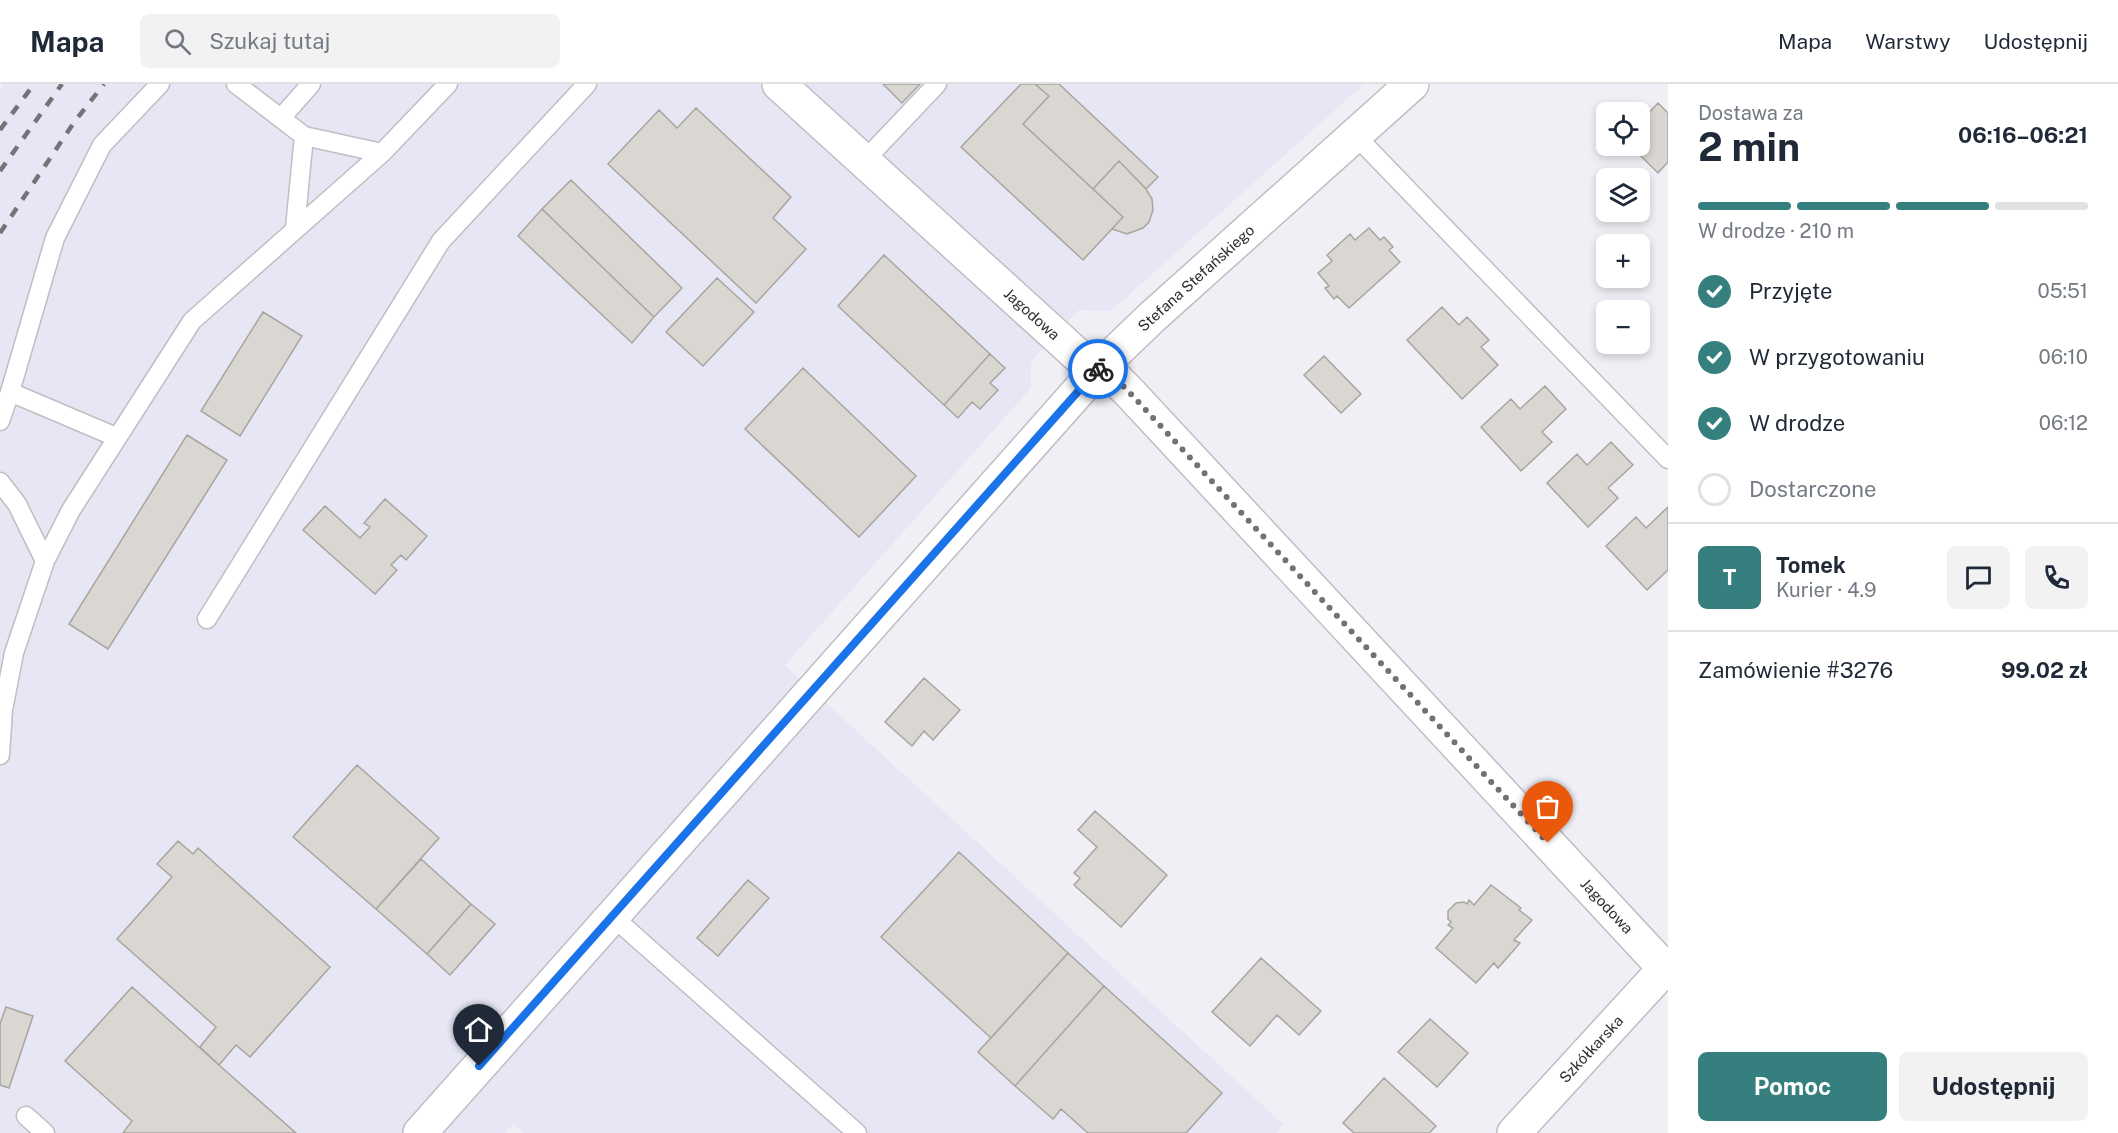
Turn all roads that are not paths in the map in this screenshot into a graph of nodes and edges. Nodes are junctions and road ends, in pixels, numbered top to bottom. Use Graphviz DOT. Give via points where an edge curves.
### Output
graph roads {
  1 [pos="160,84"];
  2 [pos="236,84"];
  3 [pos="311,84"];
  4 [pos="448,84"];
  5 [pos="587,84"];
  6 [pos="778,84"];
  7 [pos="937,84"];
  8 [pos="1412,84"];
  9 [pos="281,118"];
  10 [pos="1355,135"];
  11 [pos="304,136"];
  12 [pos="382,153"];
  13 [pos="864,161"];
  14 [pos="295,228"];
  15 [pos="1099,368"];
  16 [pos="10,392"];
  17 [pos="0,421"];
  18 [pos="116,437"];
  19 [pos="1668,459"];
  20 [pos="0,482"];
  21 [pos="45,561"];
  22 [pos="207,619"];
  23 [pos="7,652"];
  24 [pos="0,755"];
  25 [pos="612,916"];
  26 [pos="1667,969"];
  27 [pos="26,1116"];
  28 [pos="45,1133"];
  29 [pos="420,1133"];
  30 [pos="857,1133"];
  31 [pos="1514,1133"];
  1 -- 16 [label="lane" via="102,145 55,238"];
  2 -- 9 [label="lane"];
  3 -- 9 [label="lane"];
  4 -- 12 [label="lane"];
  5 -- 22 [label="lane" via="441,241"];
  6 -- 13 [label="street, Jagodowa"];
  7 -- 13 [label="lane"];
  8 -- 10 [label="street, Stefana Stefańskiego"];
  9 -- 11 [label="lane"];
  10 -- 15 [label="street, Stefana Stefańskiego"];
  10 -- 19 [label="lane"];
  11 -- 12 [label="lane"];
  11 -- 14 [label="lane"];
  12 -- 14 [label="lane"];
  13 -- 15 [label="street, Jagodowa" via="1084,362"];
  14 -- 18 [label="lane" via="192,321"];
  15 -- 25 [label="street, Stefana Stefańskiego"];
  15 -- 26 [label="street, Jagodowa" via="1130,393"];
  16 -- 17 [label="lane"];
  16 -- 18 [label="lane"];
  18 -- 21 [label="lane"];
  20 -- 21 [label="lane" via="17,504"];
  21 -- 23 [label="lane"];
  23 -- 24 [label="lane"];
  25 -- 29 [label="street, Stefana Stefańskiego"];
  25 -- 30 [label="lane"];
  26 -- 31 [label="street, Szkółkarska"];
  27 -- 28 [label="lane"];
}
